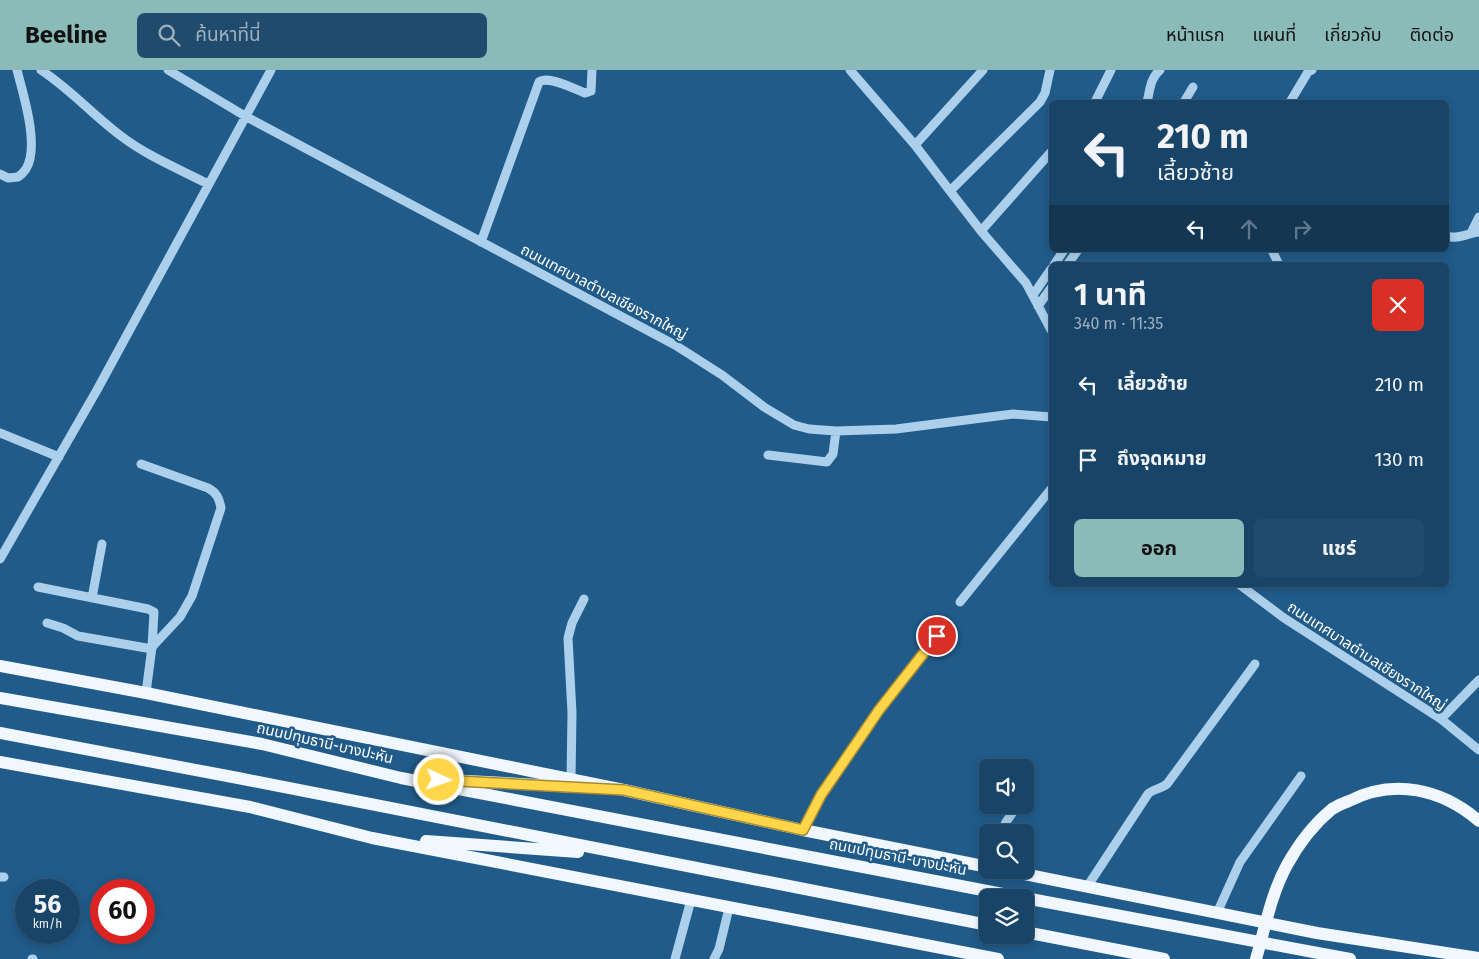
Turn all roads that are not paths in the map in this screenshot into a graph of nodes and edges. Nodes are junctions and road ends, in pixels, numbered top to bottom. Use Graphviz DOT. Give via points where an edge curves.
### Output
graph roads {
  1 [pos="17,70"];
  2 [pos="41,70"];
  3 [pos="168,70"];
  4 [pos="271,70"];
  5 [pos="592,70"];
  6 [pos="850,70"];
  7 [pos="983,70"];
  8 [pos="1050,70"];
  9 [pos="1111,70"];
  10 [pos="1160,70"];
  11 [pos="1312,70"];
  12 [pos="1193,88"];
  13 [pos="1096,100"];
  14 [pos="1147,100"];
  15 [pos="1185,100"];
  16 [pos="1291,100"];
  17 [pos="245,116"];
  18 [pos="915,145"];
  19 [pos="1049,154"];
  20 [pos="0,174"];
  21 [pos="208,184"];
  22 [pos="950,191"];
  23 [pos="1479,217"];
  24 [pos="982,231"];
  25 [pos="1475,232"];
  26 [pos="1449,237"];
  27 [pos="481,242"];
  28 [pos="1049,271"];
  29 [pos="1049,291"];
  30 [pos="1033,295"];
  31 [pos="1038,306"];
  32 [pos="1049,326"];
  33 [pos="1049,417"];
  34 [pos="836,431"];
  35 [pos="0,433"];
  36 [pos="768,455"];
  37 [pos="59,457"];
  38 [pos="141,464"];
  39 [pos="1049,491"];
  40 [pos="102,544"];
  41 [pos="0,559"];
  42 [pos="38,587"];
  43 [pos="1243,587"];
  44 [pos="92,598"];
  45 [pos="584,599"];
  46 [pos="960,602"];
  47 [pos="47,623"];
  48 [pos="937,636"];
  49 [pos="152,648"];
  50 [pos="1255,664"];
  51 [pos="0,666"];
  52 [pos="1479,680"];
  53 [pos="146,693"];
  54 [pos="0,698"];
  55 [pos="1441,719"];
  56 [pos="0,733"];
  57 [pos="1479,750"];
  58 [pos="0,762"];
  59 [pos="1301,776"];
  60 [pos="401,778"];
  61 [pos="571,780"];
  62 [pos="624,790"];
  63 [pos="1479,821"];
  64 [pos="803,830"];
  65 [pos="372,838"];
  66 [pos="633,856"];
  67 [pos="979,865"];
  68 [pos="1034,876"];
  69 [pos="1086,887"];
  70 [pos="979,889"];
  71 [pos="691,900"];
  72 [pos="1034,900"];
  73 [pos="728,908"];
  74 [pos="1217,913"];
  75 [pos="979,923"];
  76 [pos="1034,934"];
  77 [pos="1479,958"];
  78 [pos="675,959"];
  79 [pos="714,959"];
  80 [pos="998,959"];
  81 [pos="1164,959"];
  82 [pos="1256,959"];
  83 [pos="1350,959"];
  1 -- 20 [label="street" via="28,109 30,157 27,168 18,177 8,178"];
  2 -- 21 [label="street" via="122,136 149,154"];
  3 -- 17 [label="street, ถนนเทศบาลตำบลเชียงรากใหญ่"];
  4 -- 17 [label="street"];
  5 -- 27 [label="street" via="591,91 585,93 549,79 539,82"];
  6 -- 18 [label="street"];
  7 -- 18 [label="street"];
  8 -- 22 [label="street" via="1040,102"];
  9 -- 13 [label="street"];
  10 -- 14 [label="street" via="1151,84"];
  11 -- 16 [label="street"];
  12 -- 15 [label="street"];
  17 -- 21 [label="street"];
  17 -- 27 [label="street, ถนนเทศบาลตำบลเชียงรากใหญ่"];
  18 -- 22 [label="street"];
  19 -- 24 [label="street"];
  21 -- 37 [label="street"];
  22 -- 24 [label="street"];
  23 -- 25 [label="street"];
  24 -- 30 [label="street" via="1026,282"];
  25 -- 26 [label="street"];
  27 -- 34 [label="street, ถนนเทศบาลตำบลเชียงรากใหญ่" via="675,345 722,375 764,408 794,425"];
  28 -- 30 [label="street"];
  29 -- 31 [label="street"];
  30 -- 31 [label="street"];
  31 -- 32 [label="street"];
  33 -- 34 [label="street, ถนนเทศบาลตำบลเชียงรากใหญ่" via="1013,414 896,429"];
  34 -- 36 [label="street" via="833,454 827,462"];
  35 -- 37 [label="street"];
  37 -- 41 [label="street"];
  38 -- 49 [label="street" via="208,488 215,492 221,508 192,596 180,617"];
  39 -- 46 [label="street"];
  40 -- 44 [label="street"];
  42 -- 44 [label="street"];
  43 -- 55 [label="street, ถนนเทศบาลตำบลเชียงรากใหญ่" via="1284,618"];
  44 -- 49 [label="street" via="154,612"];
  45 -- 61 [label="street" via="568,638"];
  47 -- 49 [label="street" via="78,636"];
  48 -- 64 [label="street" via="863,733 821,795"];
  49 -- 53 [label="street"];
  50 -- 69 [label="street" via="1167,784 1148,794"];
  51 -- 53 [label="main road"];
  52 -- 55 [label="street"];
  53 -- 61 [label="main road"];
  54 -- 60 [label="main road, ถนนปทุมธานี-บางปะหัน" via="262,744"];
  55 -- 57 [label="street, ถนนเทศบาลตำบลเชียงรากใหญ่"];
  56 -- 66 [label="main road"];
  58 -- 65 [label="main road" via="250,807"];
  59 -- 74 [label="street" via="1240,862"];
  60 -- 62 [label="main road"];
  60 -- 70 [label="main road, ถนนปทุมธานี-บางปะหัน"];
  61 -- 62 [label="main road"];
  62 -- 64 [label="main road"];
  63 -- 82 [label="main road, bridge" via="1448,800 1421,790 1389,789 1370,793 1333,809 1308,834 1286,866"];
  64 -- 67 [label="main road"];
  65 -- 66 [label="main road"];
  65 -- 71 [label="main road"];
  66 -- 75 [label="main road"];
  68 -- 69 [label="main road"];
  69 -- 74 [label="main road"];
  71 -- 73 [label="main road"];
  71 -- 78 [label="street"];
  72 -- 83 [label="main road, ถนนปทุมธานี-บางปะหัน"];
  73 -- 79 [label="street"];
  73 -- 80 [label="main road"];
  74 -- 77 [label="main road" via="1317,933"];
  76 -- 81 [label="main road"];
}
